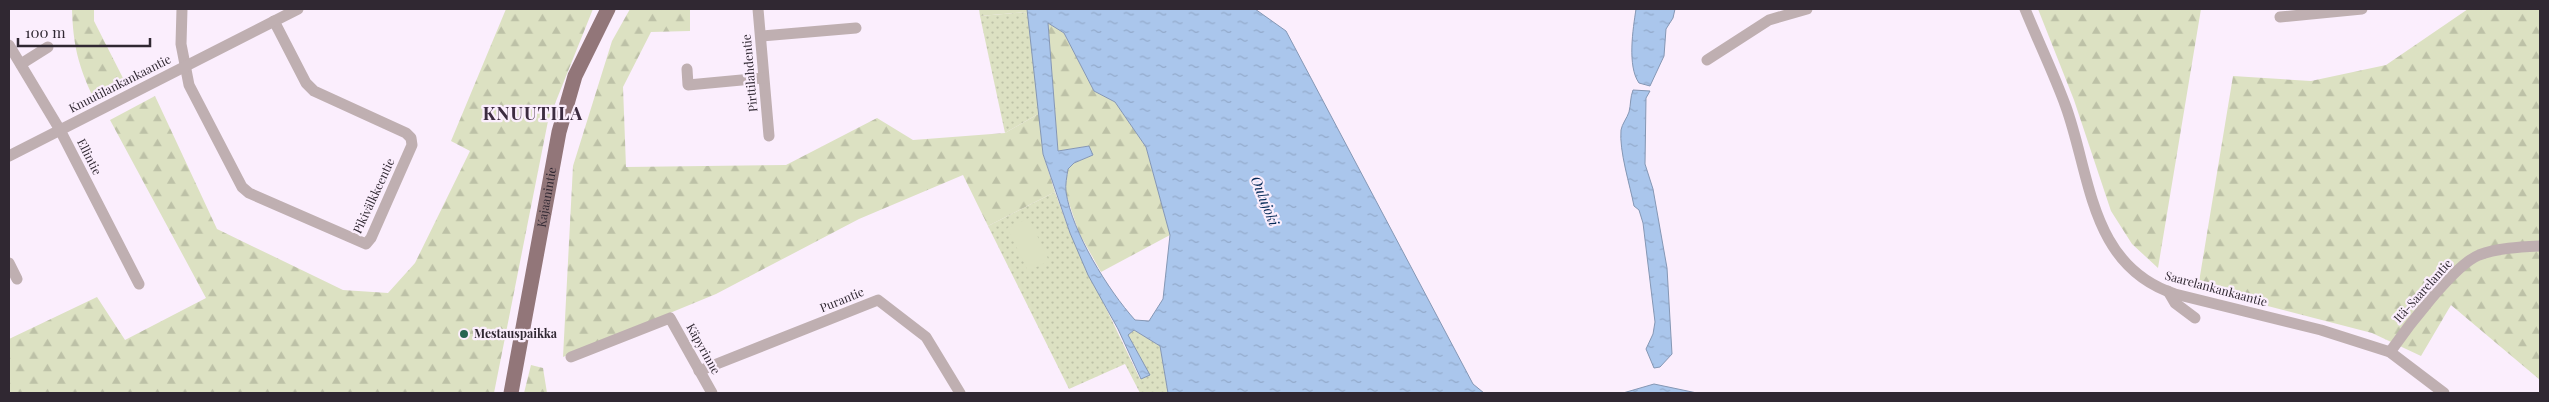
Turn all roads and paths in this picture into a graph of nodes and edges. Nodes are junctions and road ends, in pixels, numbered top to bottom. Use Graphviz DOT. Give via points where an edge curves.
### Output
graph roads {
  1 [pos="182,9"];
  2 [pos="298,9"];
  3 [pos="608,9"];
  4 [pos="758,9"];
  5 [pos="1807,9"];
  6 [pos="2025,9"];
  7 [pos="2365,9"];
  8 [pos="2280,17"];
  9 [pos="274,21"];
  10 [pos="856,28"];
  11 [pos="761,36"];
  12 [pos="9,45"];
  13 [pos="48,47"];
  14 [pos="1707,60"];
  15 [pos="21,64"];
  16 [pos="185,66"];
  17 [pos="687,69"];
  18 [pos="763,78"];
  19 [pos="60,130"];
  20 [pos="769,136"];
  21 [pos="9,156"];
  22 [pos="2540,246"];
  23 [pos="9,263"];
  24 [pos="17,278"];
  25 [pos="139,284"];
  26 [pos="2168,291"];
  27 [pos="2195,318"];
  28 [pos="2390,352"];
  29 [pos="570,357"];
  30 [pos="699,371"];
  31 [pos="511,393"];
  32 [pos="712,393"];
  33 [pos="960,393"];
  34 [pos="2444,393"];
  1 -- 16 [label="street" via="181,44"];
  2 -- 9 [label="street, Knuutilankankaantie"];
  3 -- 31 [label="main road, Kajaanintie" via="575,76 559,132"];
  4 -- 11 [label="street, Pirttilahdentie"];
  5 -- 14 [label="street" via="1769,20"];
  6 -- 26 [label="street, Saarelankankaantie" via="2066,108 2095,212 2122,259 2137,274"];
  7 -- 8 [label="street"];
  9 -- 16 [label="street, Knuutilankankaantie"];
  9 -- 16 [label="street, Pikivälkkeentie" via="306,83 314,91 411,138 412,145 372,238 366,244 249,193 242,187 189,85"];
  10 -- 11 [label="street"];
  11 -- 18 [label="street, Pirttilahdentie"];
  12 -- 15 [label="street, Ellintie"];
  13 -- 15 [label="street"];
  15 -- 19 [label="street, Ellintie"];
  16 -- 19 [label="street, Knuutilankankaantie"];
  17 -- 18 [label="street" via="688,85"];
  18 -- 20 [label="street, Pirttilahdentie"];
  19 -- 21 [label="street, Knuutilankankaantie"];
  19 -- 25 [label="street, Ellintie"];
  22 -- 28 [label="street, Itä-Saarelantie" via="2508,248 2478,256 2454,274"];
  23 -- 24 [label="street"];
  26 -- 27 [label="street" via="2175,303"];
  26 -- 28 [label="street, Saarelankankaantie" via="2321,330"];
  28 -- 34 [label="street, Saarelankankaantie"];
  29 -- 30 [label="street, Käpyrinne" via="670,318"];
  30 -- 32 [label="street, Käpyrinne"];
  30 -- 33 [label="street, Purantie" via="878,300 926,337"];
}
